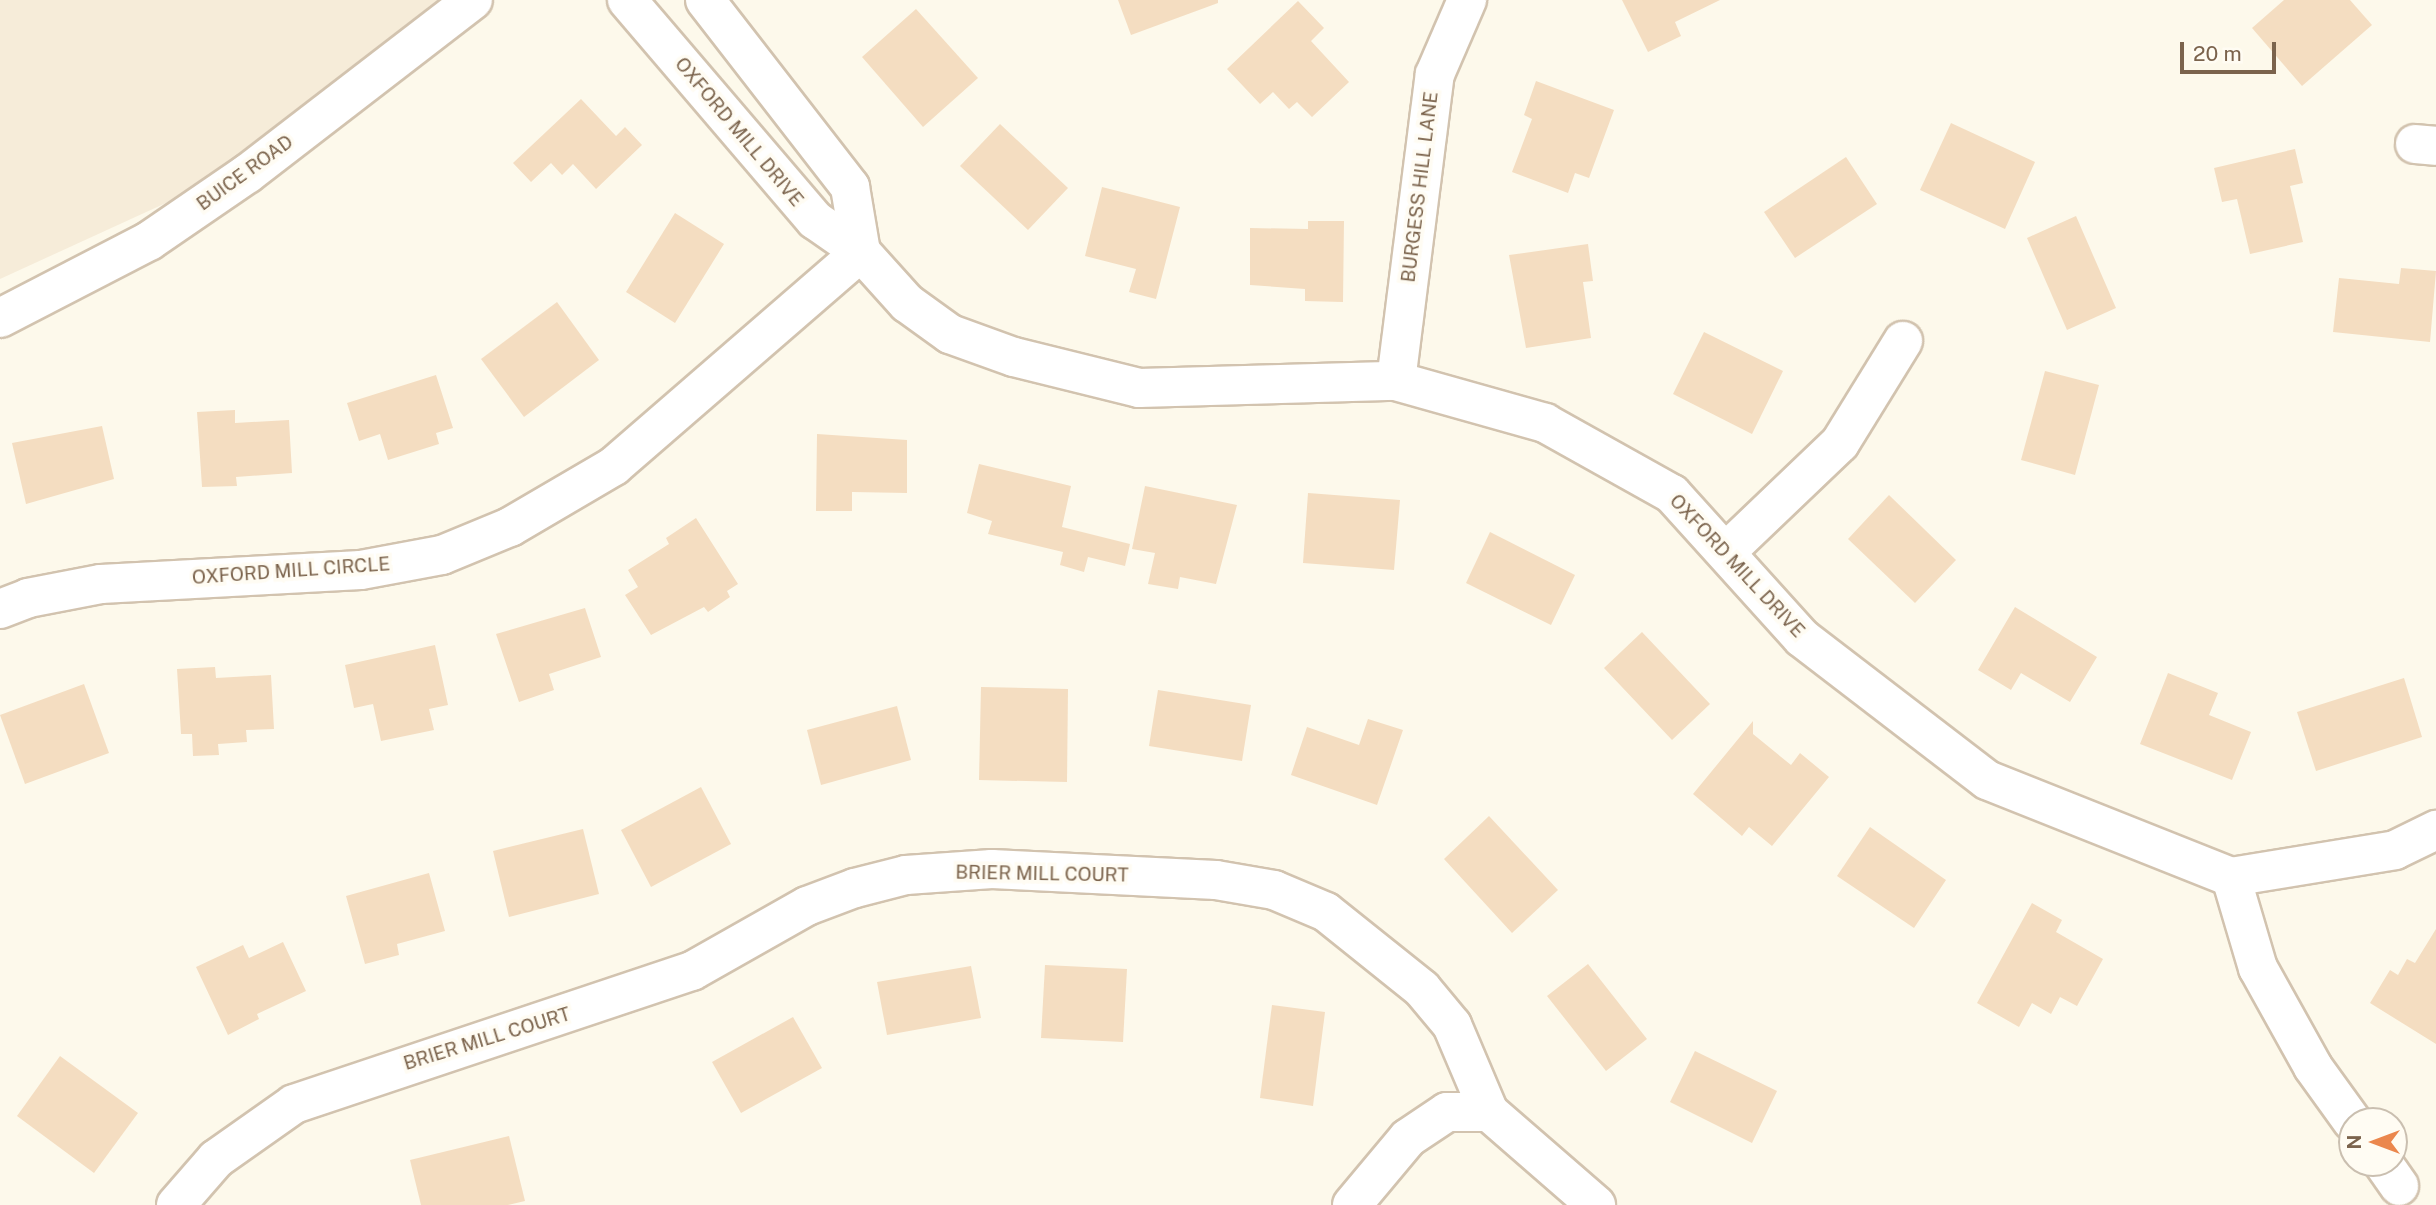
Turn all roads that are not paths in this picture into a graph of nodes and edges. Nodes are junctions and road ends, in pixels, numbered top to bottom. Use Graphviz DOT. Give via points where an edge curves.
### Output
graph roads {
  1 [pos="473,0"];
  2 [pos="627,0"];
  3 [pos="705,0"];
  4 [pos="1464,1"];
  5 [pos="861,252"];
  6 [pos="0,318"];
  7 [pos="1903,341"];
  8 [pos="1396,381"];
  9 [pos="1727,551"];
  10 [pos="0,609"];
  11 [pos="2436,830"];
  12 [pos="2231,877"];
  13 [pos="2342,1107"];
  14 [pos="1489,1112"];
  15 [pos="176,1205"];
  16 [pos="1352,1205"];
  17 [pos="1596,1205"];
  1 -- 6 [label="street, BUICE ROAD" via="247,174 149,241"];
  2 -- 5 [label="street, OXFORD MILL DRIVE" via="815,220"];
  3 -- 5 [label="street" via="850,187"];
  4 -- 8 [label="street, BURGESS HILL LANE" via="1434,74"];
  5 -- 8 [label="street, OXFORD MILL DRIVE" via="907,303 950,334 1014,357 1139,388"];
  5 -- 10 [label="street, OXFORD MILL CIRCLE" via="614,466 510,527 442,555 361,570 101,584 28,598"];
  7 -- 9 [label="street" via="1840,443"];
  8 -- 9 [label="street, OXFORD MILL DRIVE" via="1545,423 1672,494"];
  9 -- 12 [label="street, OXFORD MILL DRIVE" via="1802,638 1987,780"];
  11 -- 12 [label="street" via="2395,850"];
  12 -- 13 [label="street" via="2258,968 2313,1067"];
  14 -- 15 [label="street, BRIER MILL COURT" via="1452,1025 1422,989 1326,912 1275,890 1216,880 992,869 906,875 807,906 692,971 632,994 294,1104 216,1159"];
  14 -- 16 [label="street" via="1447,1112 1408,1138"];
  14 -- 17 [label="street, BRIER MILL COURT"];
}
